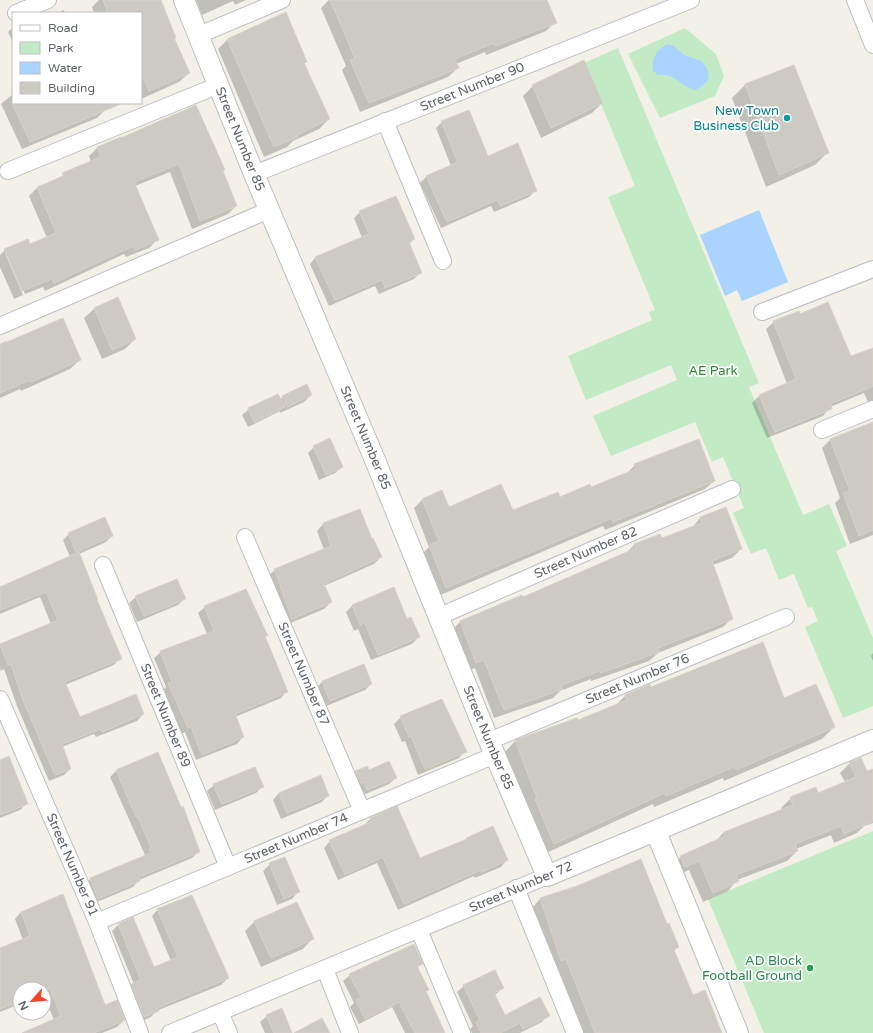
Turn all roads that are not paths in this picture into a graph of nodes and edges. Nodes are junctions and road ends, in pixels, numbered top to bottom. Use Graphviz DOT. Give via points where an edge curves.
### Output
graph roads {
  1 [pos="48,0"];
  2 [pos="184,0"];
  3 [pos="282,0"];
  4 [pos="691,0"];
  5 [pos="855,0"];
  6 [pos="18,12"];
  7 [pos="199,35"];
  8 [pos="873,45"];
  9 [pos="219,85"];
  10 [pos="386,121"];
  11 [pos="8,170"];
  12 [pos="254,174"];
  13 [pos="270,210"];
  14 [pos="443,261"];
  15 [pos="873,269"];
  16 [pos="762,312"];
  17 [pos="0,326"];
  18 [pos="873,409"];
  19 [pos="822,430"];
  20 [pos="732,489"];
  21 [pos="245,537"];
  22 [pos="103,565"];
  23 [pos="440,616"];
  24 [pos="786,617"];
  25 [pos="0,699"];
  26 [pos="873,740"];
  27 [pos="492,748"];
  28 [pos="362,811"];
  29 [pos="656,832"];
  30 [pos="228,867"];
  31 [pos="547,876"];
  32 [pos="516,888"];
  33 [pos="97,922"];
  34 [pos="419,930"];
  35 [pos="325,969"];
  36 [pos="220,1012"];
  37 [pos="140,1033"];
  38 [pos="170,1033"];
  39 [pos="230,1033"];
  40 [pos="350,1033"];
  41 [pos="462,1033"];
  42 [pos="575,1033"];
  43 [pos="738,1033"];
  1 -- 6 [label="street"];
  2 -- 7 [label="street, Street Number 85"];
  3 -- 7 [label="street"];
  4 -- 10 [label="street, Street Number 90"];
  5 -- 8 [label="street"];
  7 -- 9 [label="street, Street Number 85"];
  9 -- 11 [label="street"];
  9 -- 12 [label="street, Street Number 85"];
  10 -- 12 [label="street, Street Number 90"];
  10 -- 14 [label="street"];
  12 -- 13 [label="street, Street Number 85"];
  13 -- 17 [label="street"];
  13 -- 23 [label="street, Street Number 85"];
  15 -- 16 [label="street"];
  18 -- 19 [label="street"];
  20 -- 23 [label="street, Street Number 82"];
  21 -- 28 [label="street, Street Number 87"];
  22 -- 30 [label="street, Street Number 89"];
  23 -- 27 [label="street, Street Number 85"];
  24 -- 27 [label="street, Street Number 76"];
  25 -- 33 [label="street, Street Number 91"];
  26 -- 29 [label="street, Street Number 72"];
  27 -- 28 [label="street, Street Number 74"];
  27 -- 31 [label="street, Street Number 85"];
  28 -- 30 [label="street, Street Number 74"];
  29 -- 31 [label="street, Street Number 72"];
  29 -- 43 [label="street"];
  30 -- 33 [label="street, Street Number 74"];
  31 -- 32 [label="street, Street Number 72"];
  32 -- 34 [label="street, Street Number 72"];
  32 -- 42 [label="street"];
  33 -- 37 [label="street, Street Number 91"];
  34 -- 35 [label="street, Street Number 72"];
  34 -- 41 [label="street"];
  35 -- 36 [label="street, Street Number 72"];
  35 -- 40 [label="street"];
  36 -- 38 [label="street, Street Number 72"];
  36 -- 39 [label="street"];
}
